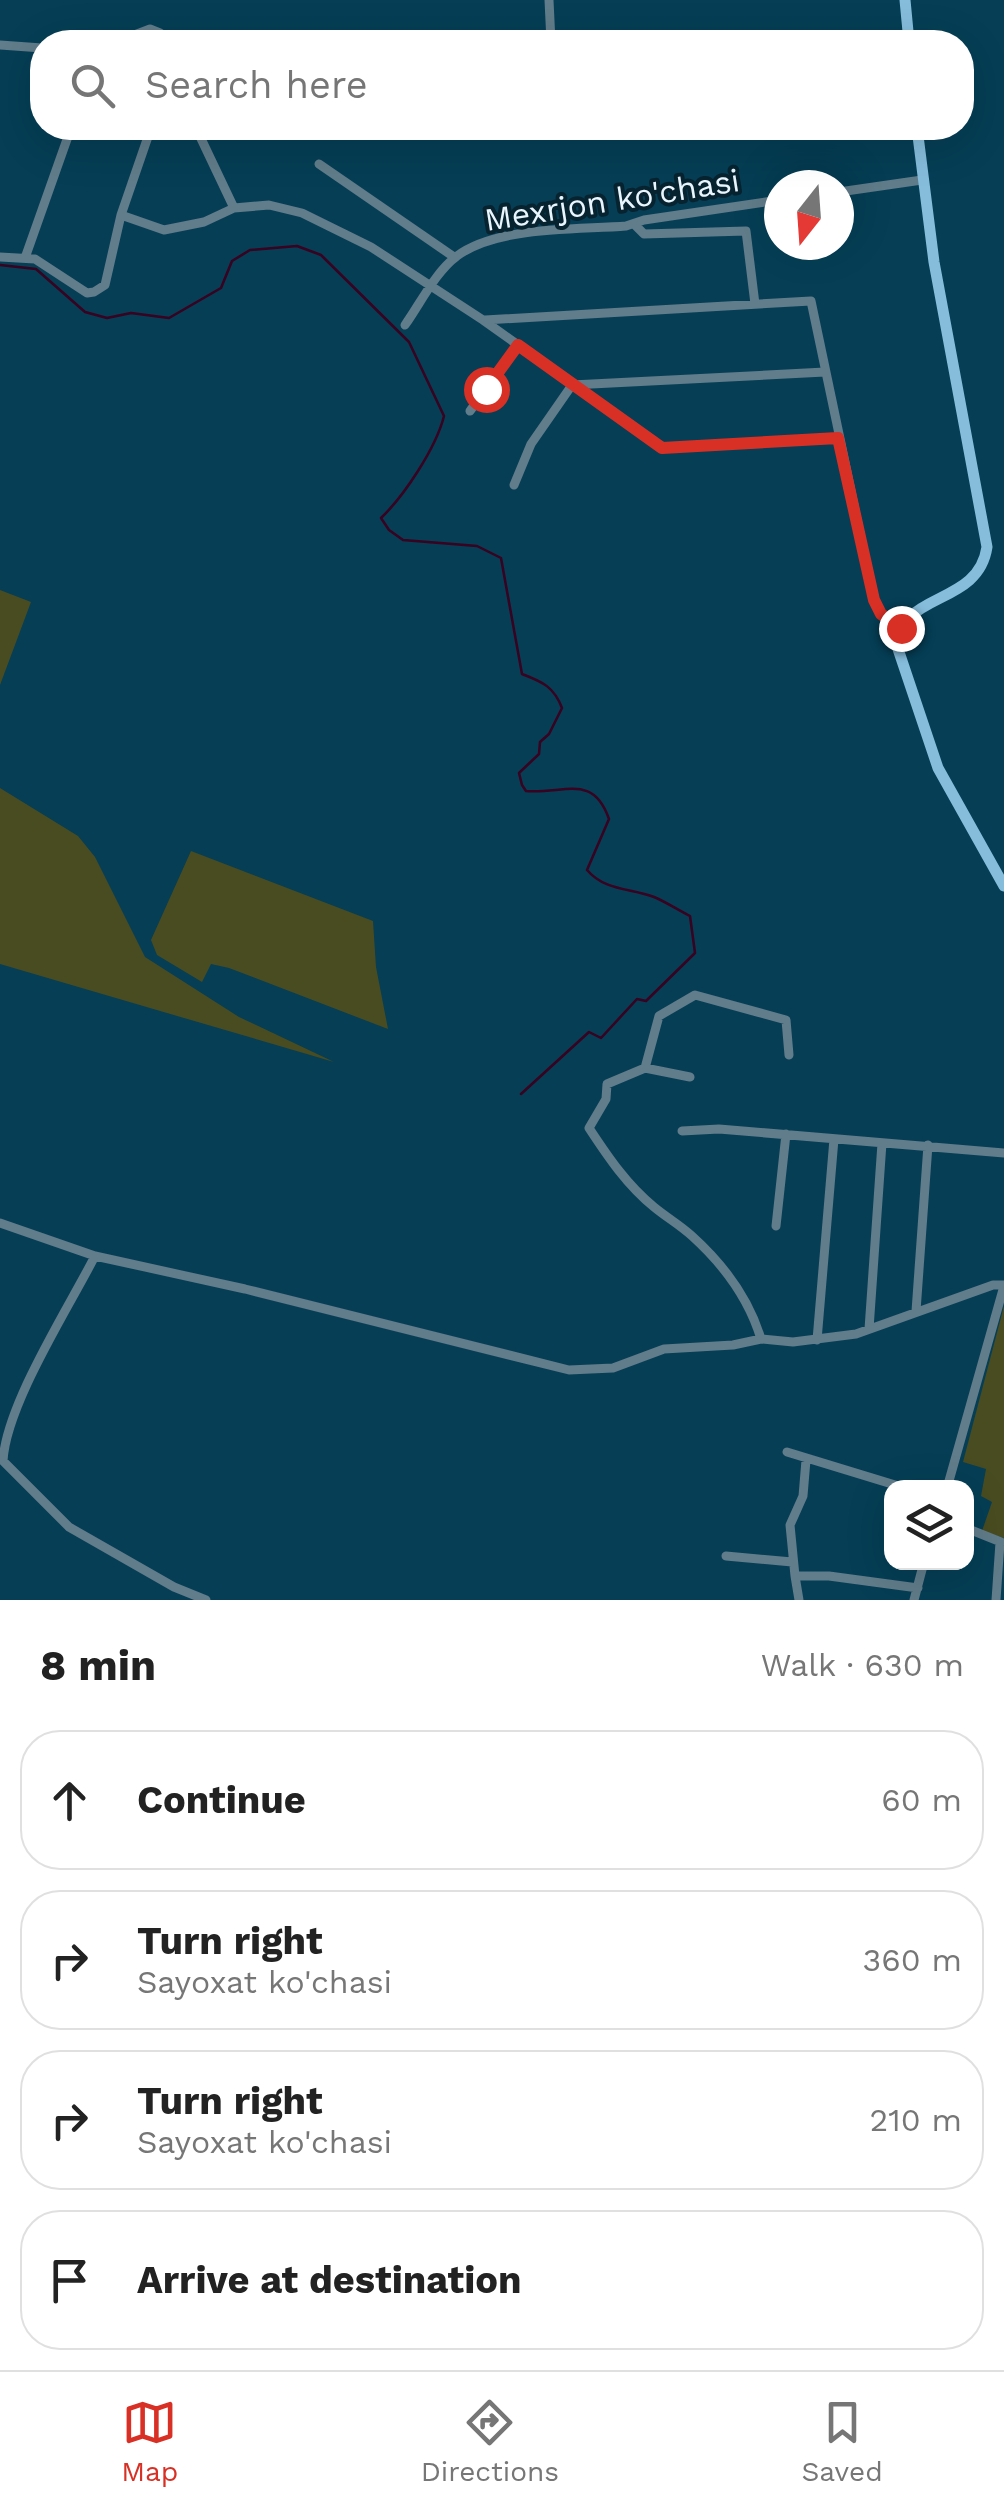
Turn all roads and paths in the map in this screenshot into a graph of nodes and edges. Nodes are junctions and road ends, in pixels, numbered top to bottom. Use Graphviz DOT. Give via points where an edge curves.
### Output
graph roads {
  1 [pos="549,0"];
  2 [pos="906,0"];
  3 [pos="550,30"];
  4 [pos="908,30"];
  5 [pos="0,45"];
  6 [pos="30,47"];
  7 [pos="67,140"];
  8 [pos="147,140"];
  9 [pos="202,140"];
  10 [pos="918,140"];
  11 [pos="319,164"];
  12 [pos="922,180"];
  13 [pos="854,190"];
  14 [pos="764,202"];
  15 [pos="234,208"];
  16 [pos="121,215"];
  17 [pos="634,224"];
  18 [pos="0,257"];
  19 [pos="454,257"];
  20 [pos="24,258"];
  21 [pos="432,287"];
  22 [pos="755,304"];
  23 [pos="484,320"];
  24 [pos="405,325"];
  25 [pos="518,345"];
  26 [pos="825,372"];
  27 [pos="572,385"];
  28 [pos="470,411"];
  29 [pos="838,438"];
  30 [pos="514,484"];
  31 [pos="901,628"];
  32 [pos="1004,886"];
  33 [pos="789,1055"];
  34 [pos="645,1068"];
  35 [pos="690,1077"];
  36 [pos="682,1130"];
  37 [pos="786,1134"];
  38 [pos="834,1138"];
  39 [pos="882,1142"];
  40 [pos="928,1146"];
  41 [pos="1004,1153"];
  42 [pos="0,1223"];
  43 [pos="776,1226"];
  44 [pos="95,1256"];
  45 [pos="1004,1285"];
  46 [pos="916,1311"];
  47 [pos="869,1329"];
  48 [pos="761,1340"];
  49 [pos="817,1340"];
  50 [pos="787,1452"];
  51 [pos="806,1460"];
  52 [pos="2,1461"];
  53 [pos="949,1480"];
  54 [pos="884,1482"];
  55 [pos="974,1531"];
  56 [pos="1002,1542"];
  57 [pos="726,1556"];
  58 [pos="792,1562"];
  59 [pos="922,1570"];
  60 [pos="795,1576"];
  61 [pos="918,1588"];
  62 [pos="206,1600"];
  63 [pos="799,1600"];
  64 [pos="914,1600"];
  65 [pos="996,1600"];
  1 -- 3 [label="street"];
  2 -- 4 [label="main road"];
  5 -- 6 [label="street"];
  7 -- 20 [label="street"];
  8 -- 16 [label="street"];
  9 -- 15 [label="street"];
  10 -- 12 [label="main road"];
  11 -- 19 [label="street, Mexrjon ko'chasi"];
  12 -- 13 [label="street"];
  12 -- 31 [label="main road" via="987,547 974,579 916,611"];
  14 -- 17 [label="street, Mexrjon ko'chasi"];
  15 -- 16 [label="street" via="164,230"];
  15 -- 21 [label="street" via="269,205 302,213 372,246"];
  16 -- 20 [label="street" via="105,285 94,292"];
  17 -- 19 [label="street, Mexrjon ko'chasi" via="515,235 480,242"];
  17 -- 22 [label="street" via="644,234 746,232"];
  18 -- 20 [label="street"];
  19 -- 21 [label="street, Mexrjon ko'chasi"];
  21 -- 23 [label="street"];
  21 -- 24 [label="street, Mexrjon ko'chasi"];
  22 -- 23 [label="street"];
  22 -- 26 [label="street" via="810,301"];
  23 -- 25 [label="street"];
  25 -- 27 [label="street"];
  25 -- 28 [label="street"];
  26 -- 27 [label="street"];
  26 -- 29 [label="street"];
  27 -- 29 [label="street" via="662,448"];
  27 -- 30 [label="street" via="530,444"];
  29 -- 31 [label="street" via="874,600"];
  31 -- 32 [label="main road" via="898,654 931,751"];
  33 -- 34 [label="street" via="786,1020 695,995 660,1016"];
  34 -- 35 [label="street"];
  34 -- 48 [label="street" via="607,1084 589,1128 614,1167 727,1274 754,1315"];
  36 -- 37 [label="street"];
  37 -- 38 [label="street"];
  37 -- 43 [label="street"];
  38 -- 39 [label="street"];
  38 -- 49 [label="street"];
  39 -- 40 [label="street"];
  39 -- 47 [label="street"];
  40 -- 41 [label="street"];
  40 -- 46 [label="street"];
  42 -- 44 [label="street"];
  44 -- 48 [label="street" via="569,1370 614,1368 664,1349"];
  44 -- 52 [label="street" via="23,1394"];
  45 -- 46 [label="street"];
  45 -- 53 [label="street"];
  46 -- 47 [label="street"];
  47 -- 49 [label="street"];
  48 -- 49 [label="street"];
  50 -- 51 [label="street"];
  51 -- 54 [label="street"];
  51 -- 58 [label="street" via="790,1524"];
  52 -- 62 [label="street" via="69,1527"];
  55 -- 56 [label="street"];
  56 -- 65 [label="street"];
  57 -- 58 [label="street"];
  58 -- 60 [label="street"];
  59 -- 61 [label="street"];
  60 -- 61 [label="street"];
  60 -- 63 [label="street"];
  61 -- 64 [label="street"];
}
